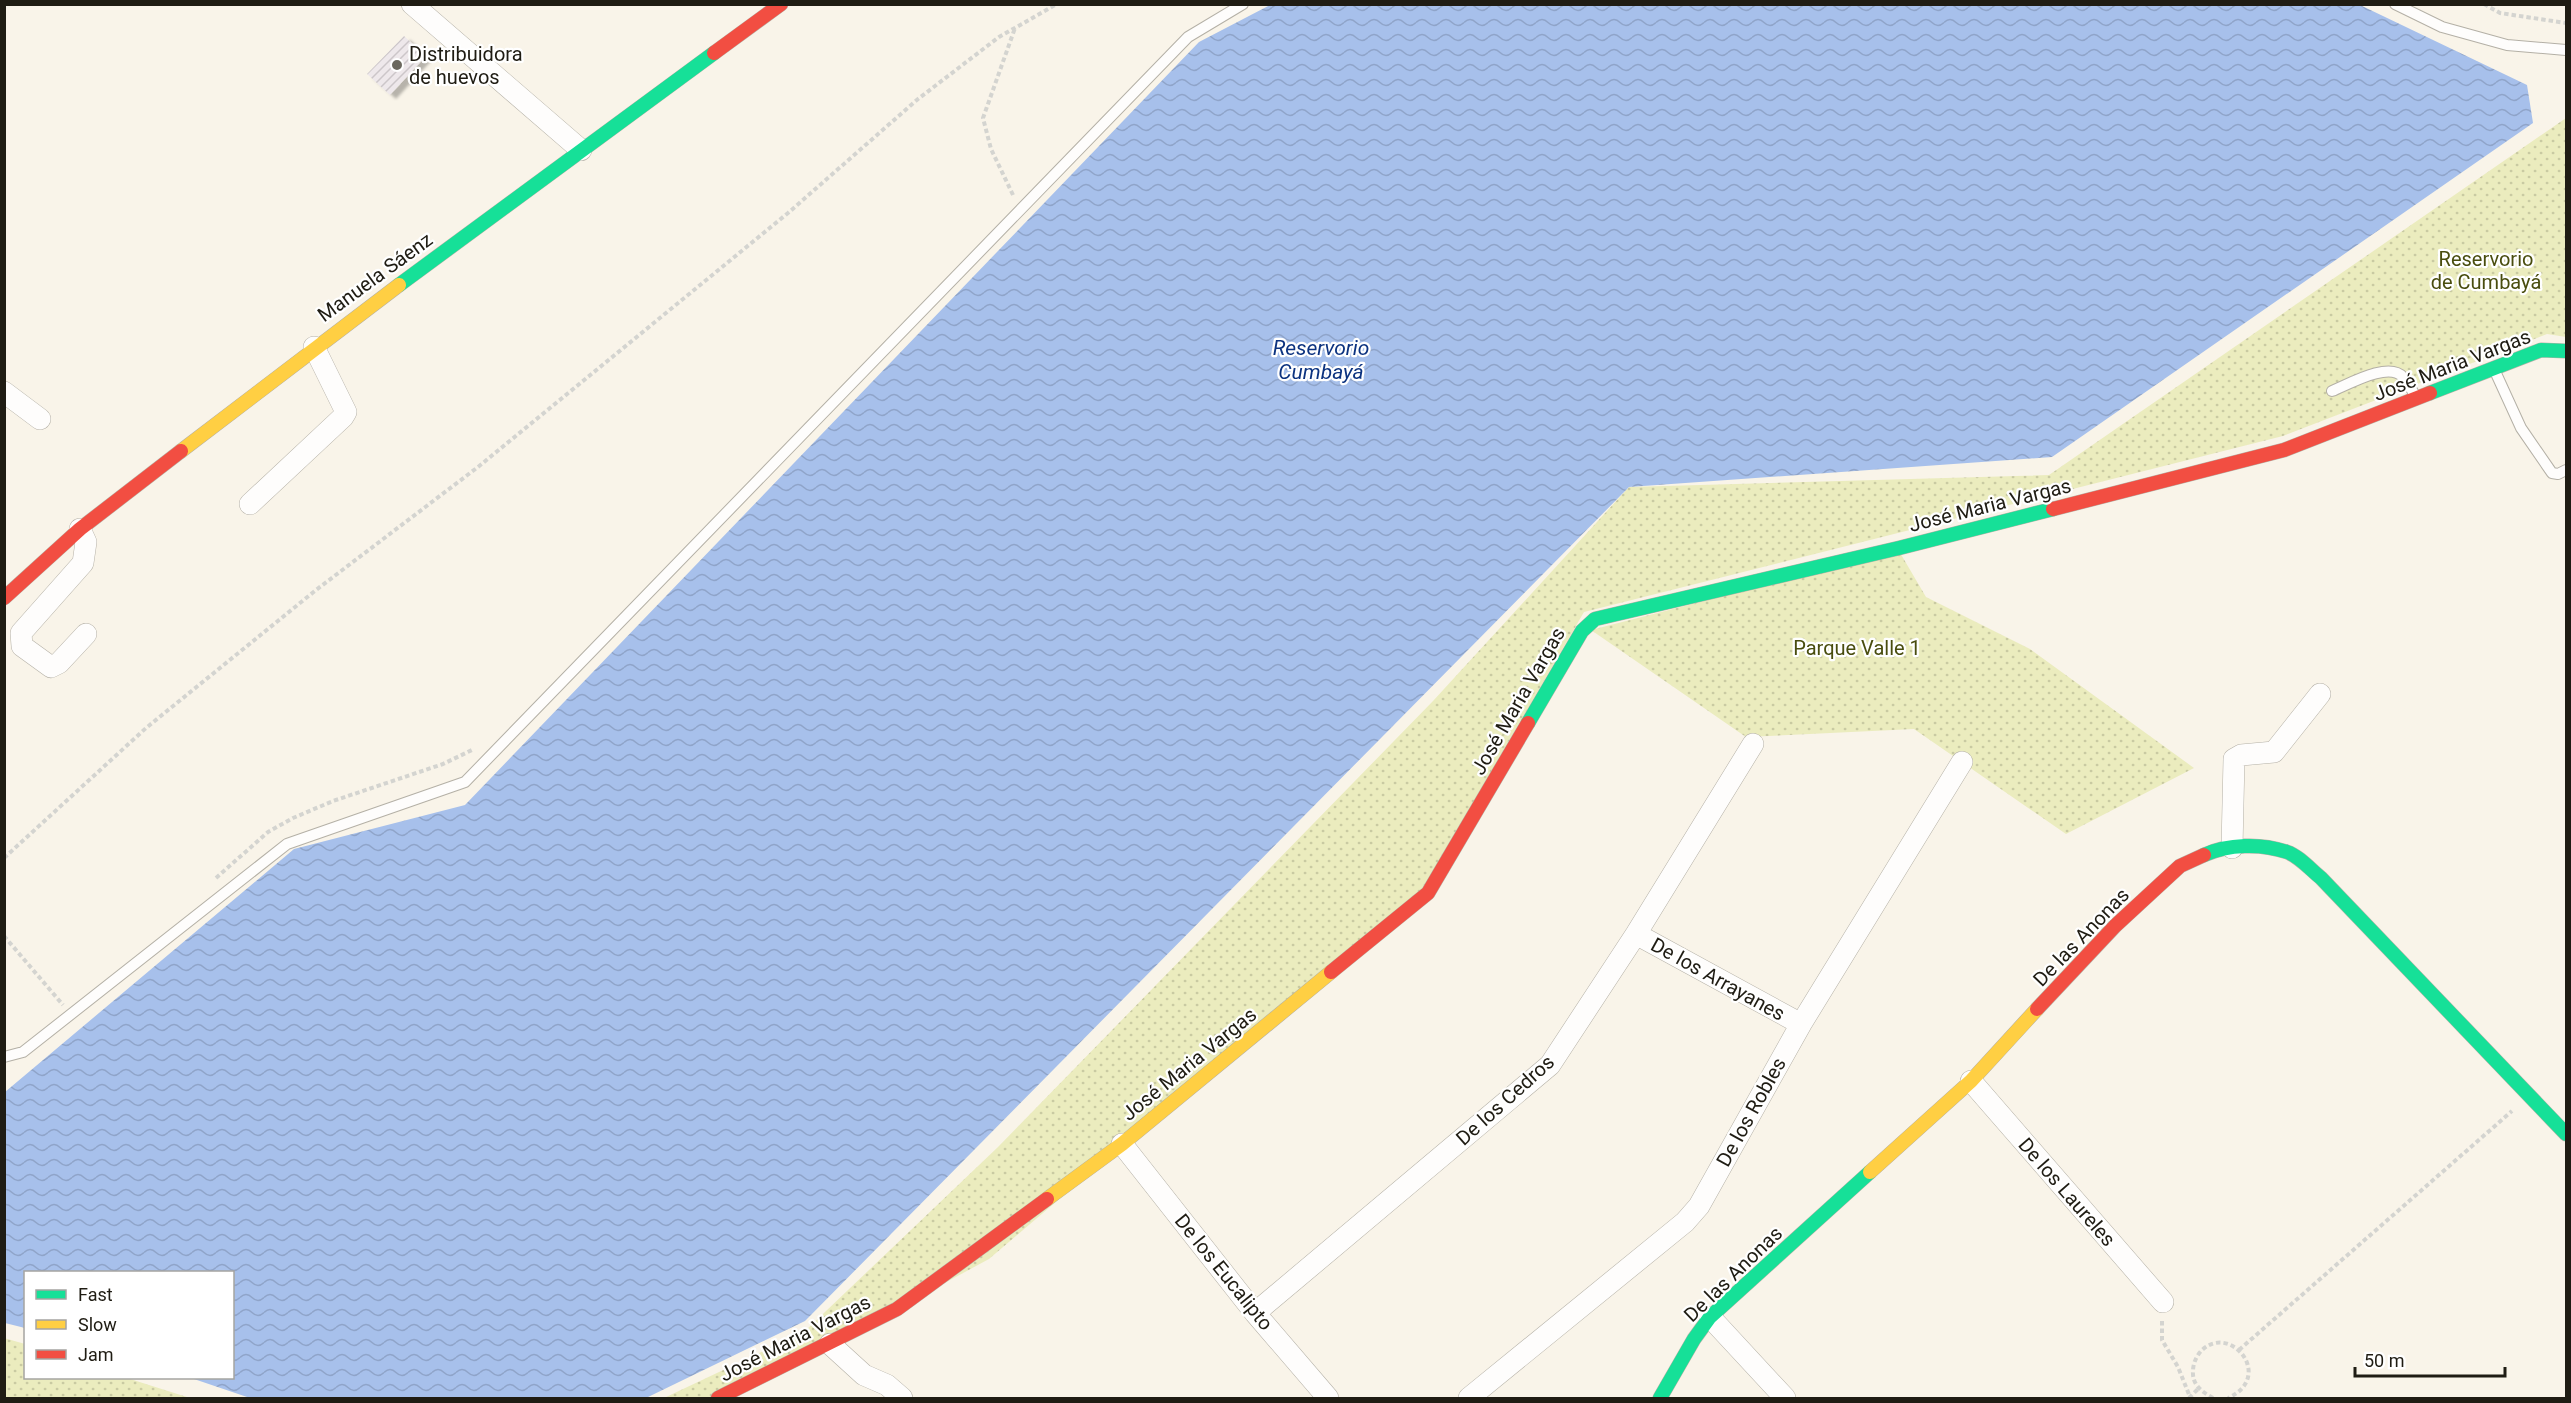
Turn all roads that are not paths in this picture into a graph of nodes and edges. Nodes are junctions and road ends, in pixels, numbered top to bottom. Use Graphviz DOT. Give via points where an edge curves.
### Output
graph roads {
  1 [pos="412,4"];
  2 [pos="781,4"];
  3 [pos="1243,4"];
  4 [pos="2395,4"];
  5 [pos="2566,50"];
  6 [pos="581,150"];
  7 [pos="314,346"];
  8 [pos="2566,351"];
  9 [pos="2494,369"];
  10 [pos="2332,391"];
  11 [pos="4,392"];
  12 [pos="2418,400"];
  13 [pos="40,419"];
  14 [pos="2566,470"];
  15 [pos="250,504"];
  16 [pos="80,529"];
  17 [pos="4,598"];
  18 [pos="86,634"];
  19 [pos="2320,694"];
  20 [pos="1753,744"];
  21 [pos="1962,762"];
  22 [pos="2232,848"];
  23 [pos="1636,934"];
  24 [pos="1800,1024"];
  25 [pos="4,1057"];
  26 [pos="1971,1081"];
  27 [pos="2566,1134"];
  28 [pos="1122,1144"];
  29 [pos="2163,1302"];
  30 [pos="1255,1313"];
  31 [pos="1710,1317"];
  32 [pos="830,1344"];
  33 [pos="864,1375"];
  34 [pos="718,1398"];
  35 [pos="874,1398"];
  36 [pos="902,1398"];
  37 [pos="1328,1398"];
  38 [pos="1469,1398"];
  39 [pos="1660,1398"];
  40 [pos="1785,1398"];
  1 -- 6 [label="street"];
  2 -- 6 [label="street, Manuela Sáenz"];
  3 -- 25 [label="lane" via="1188,37 465,782 287,844 23,1052"];
  4 -- 5 [label="lane" via="2442,27 2496,42"];
  6 -- 7 [label="street, Manuela Sáenz"];
  7 -- 15 [label="street" via="346,412"];
  7 -- 16 [label="street, Manuela Sáenz"];
  8 -- 9 [label="street, José Maria Vargas" via="2541,351"];
  9 -- 12 [label="street, José Maria Vargas"];
  9 -- 14 [label="lane" via="2521,428 2552,473"];
  10 -- 12 [label="lane" via="2385,370 2403,377"];
  11 -- 13 [label="street"];
  12 -- 28 [label="street, José Maria Vargas" via="2284,450 1899,548 1595,619 1582,631 1428,892"];
  16 -- 17 [label="street, Manuela Sáenz"];
  16 -- 18 [label="street" via="86,542 83,563 21,633 22,646 51,667"];
  19 -- 22 [label="street" via="2274,752 2235,759"];
  20 -- 23 [label="street, De los Cedros"];
  21 -- 24 [label="street, De los Robles"];
  22 -- 26 [label="street, De las Anonas" via="2218,849 2180,866 2115,926"];
  22 -- 27 [label="street, De las Anonas" via="2252,846 2289,852 2321,879"];
  23 -- 24 [label="street, De los Arrayanes"];
  23 -- 30 [label="street, De los Cedros" via="1550,1065"];
  24 -- 38 [label="street, De los Robles" via="1699,1206 1685,1222"];
  26 -- 29 [label="street, De los Laureles"];
  26 -- 31 [label="street, De las Anonas"];
  28 -- 30 [label="street, De los Eucalipto"];
  28 -- 32 [label="street, José Maria Vargas" via="897,1309"];
  30 -- 37 [label="street, De los Eucalipto"];
  31 -- 39 [label="street, De las Anonas"];
  31 -- 40 [label="street"];
  32 -- 33 [label="street"];
  32 -- 34 [label="street, José Maria Vargas"];
  33 -- 35 [label="street"];
  33 -- 36 [label="street" via="887,1385"];
}
